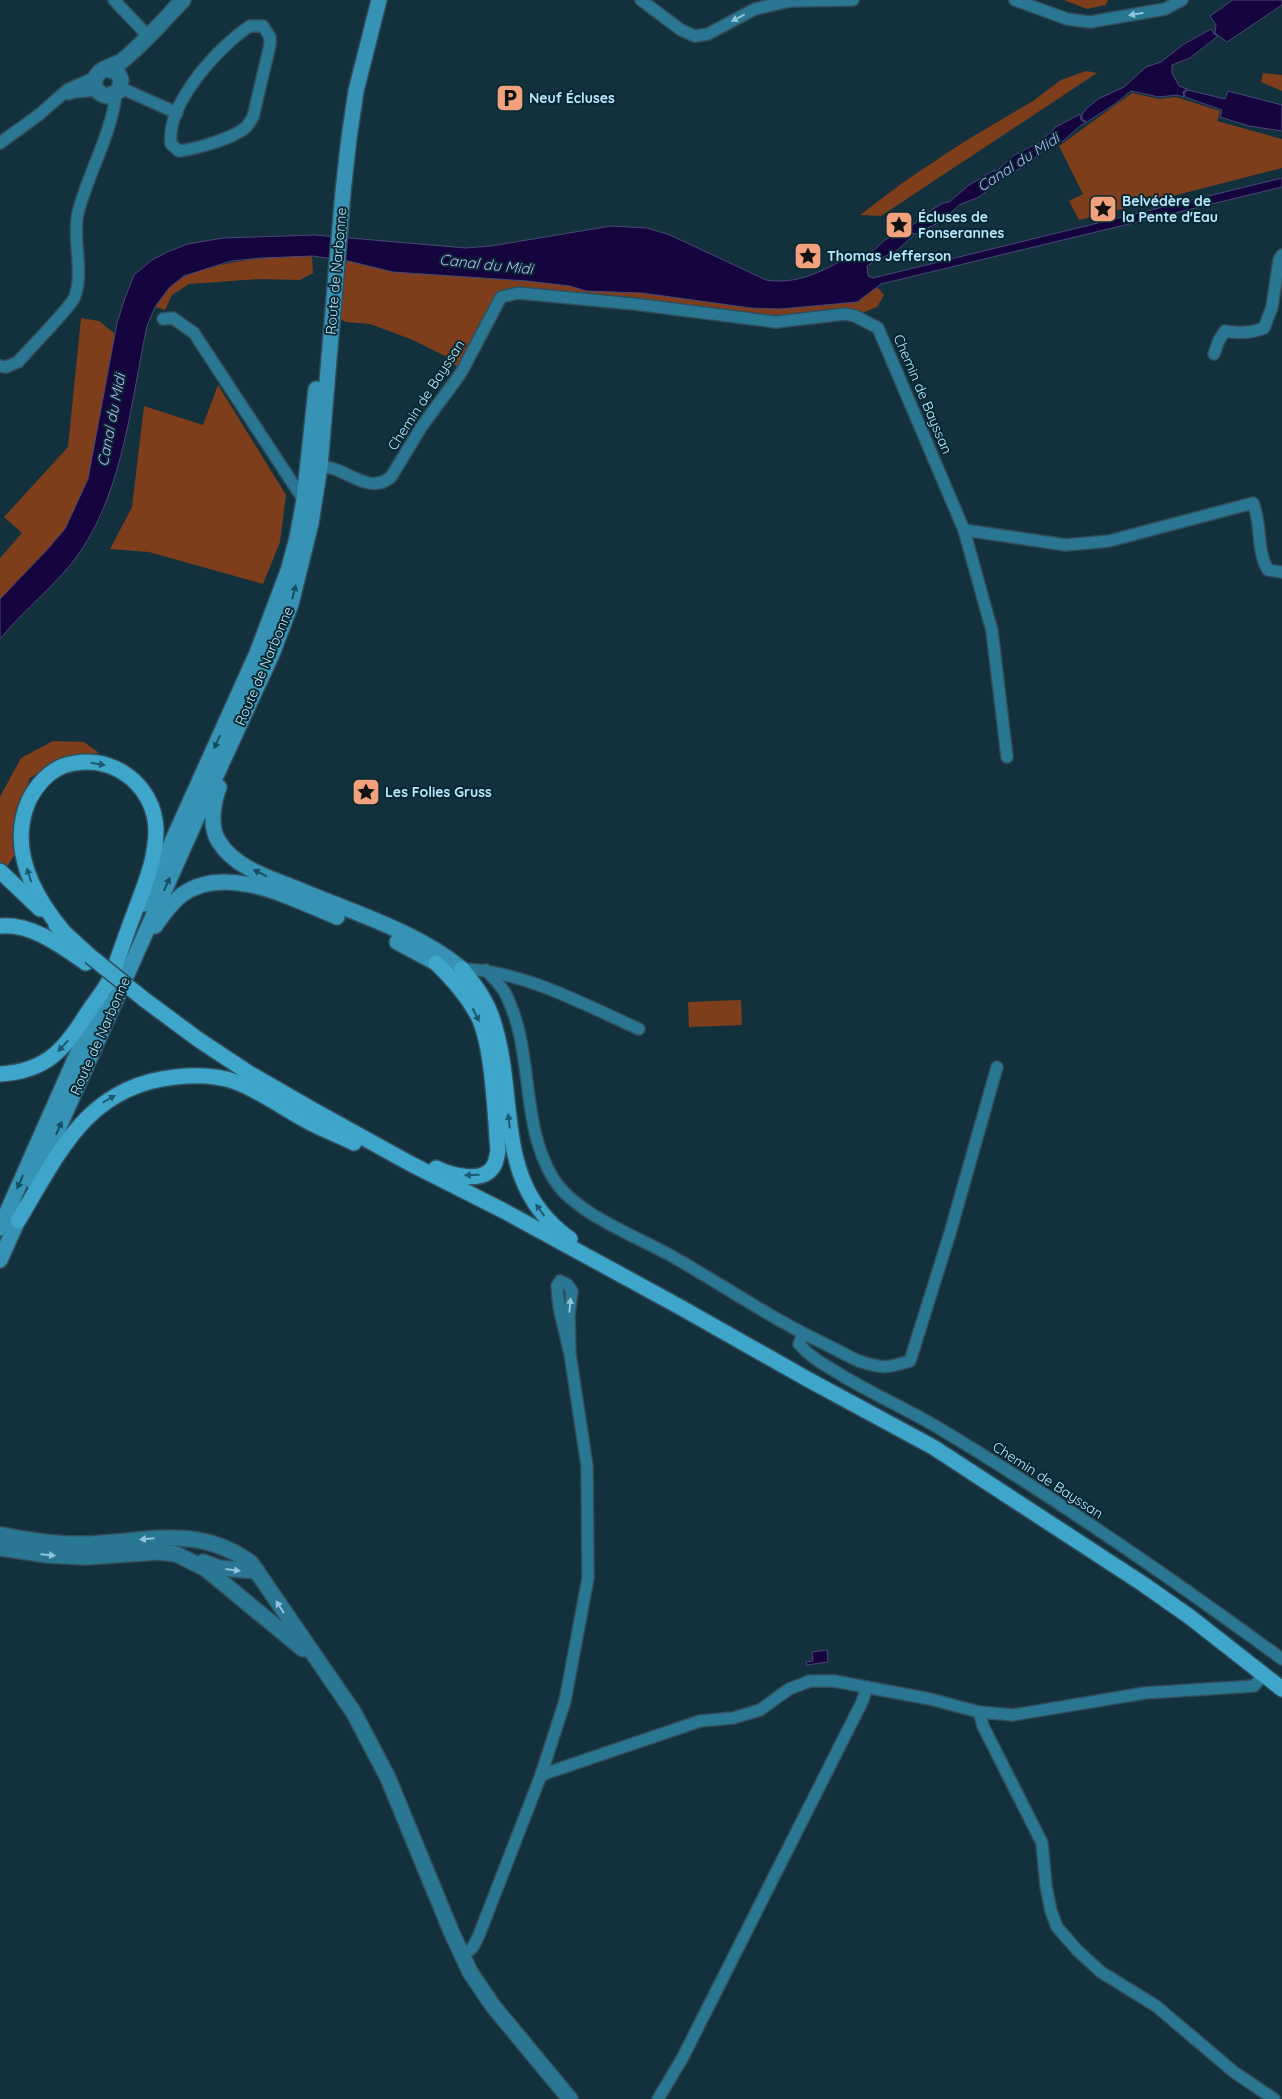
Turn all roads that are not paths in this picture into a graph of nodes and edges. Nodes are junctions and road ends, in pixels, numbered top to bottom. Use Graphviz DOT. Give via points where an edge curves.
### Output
graph roads {
  1 [pos="114,0"];
  2 [pos="183,0"];
  3 [pos="370,0"];
  4 [pos="379,0"];
  5 [pos="641,0"];
  6 [pos="853,0"];
  7 [pos="1015,0"];
  8 [pos="1182,0"];
  9 [pos="148,36"];
  10 [pos="136,49"];
  11 [pos="100,83"];
  12 [pos="119,87"];
  13 [pos="177,113"];
  14 [pos="109,129"];
  15 [pos="0,143"];
  16 [pos="336,221"];
  17 [pos="1282,255"];
  18 [pos="163,319"];
  19 [pos="1214,354"];
  20 [pos="0,366"];
  21 [pos="315,465"];
  22 [pos="304,500"];
  23 [pos="311,523"];
  24 [pos="964,530"];
  25 [pos="1282,572"];
  26 [pos="252,699"];
  27 [pos="1007,756"];
  28 [pos="0,870"];
  29 [pos="0,879"];
  30 [pos="0,926"];
  31 [pos="63,931"];
  32 [pos="134,957"];
  33 [pos="89,960"];
  34 [pos="436,964"];
  35 [pos="462,969"];
  36 [pos="486,970"];
  37 [pos="111,978"];
  38 [pos="460,987"];
  39 [pos="144,1004"];
  40 [pos="639,1029"];
  41 [pos="997,1066"];
  42 [pos="0,1074"];
  43 [pos="315,1111"];
  44 [pos="357,1144"];
  45 [pos="18,1221"];
  46 [pos="0,1228"];
  47 [pos="0,1260"];
  48 [pos="680,1307"];
  49 [pos="803,1334"];
  50 [pos="570,1354"];
  51 [pos="998,1490"];
  52 [pos="0,1535"];
  53 [pos="0,1548"];
  54 [pos="176,1554"];
  55 [pos="257,1572"];
  56 [pos="1282,1660"];
  57 [pos="318,1661"];
  58 [pos="1264,1674"];
  59 [pos="866,1687"];
  60 [pos="1282,1689"];
  61 [pos="979,1712"];
  62 [pos="541,1775"];
  63 [pos="462,1957"];
  64 [pos="570,2099"];
  65 [pos="658,2099"];
  66 [pos="1274,2099"];
  1 -- 9 [label="street"];
  2 -- 9 [label="street"];
  3 -- 16 [label="main road, Route de Narbonne" via="347,89 338,150"];
  4 -- 16 [label="main road, Route de Narbonne" via="356,91"];
  6 -- 5 [label="street, one-way" via="790,1 755,9 708,34 695,36 680,30"];
  8 -- 7 [label="street, one-way" via="1165,9 1090,22 1067,19"];
  9 -- 10 [label="street"];
  10 -- 11 [label="street"];
  10 -- 12 [label="street"];
  11 -- 12 [label="street" via="108,96"];
  11 -- 12 [label="street" via="118,73"];
  11 -- 14 [label="street"];
  11 -- 15 [label="street" via="60,98"];
  12 -- 13 [label="street"];
  12 -- 14 [label="street"];
  13 -- 13 [label="street" via="170,134 171,144 179,151 196,149 238,133 247,126 253,117 270,45 270,37 263,26 250,26 234,36 203,69"];
  14 -- 20 [label="street" via="75,229 78,277 75,298 18,362"];
  16 -- 21 [label="main road, Route de Narbonne"];
  17 -- 19 [label="street" via="1272,306 1264,328 1253,332 1225,331"];
  18 -- 22 [label="street" via="173,318 194,332"];
  21 -- 22 [label="main road, Route de Narbonne"];
  21 -- 23 [label="main road, Route de Narbonne"];
  21 -- 24 [label="street, Chemin de Bayssan" via="335,469 367,483 385,482 391,477 460,373 501,297 510,294 634,304 776,322 845,314 878,328"];
  22 -- 23 [label="street"];
  22 -- 37 [label="main road, Route de Narbonne, one-way" via="288,572 271,620"];
  26 -- 23 [label="main road, Route de Narbonne, one-way" via="291,604"];
  24 -- 25 [label="street" via="1066,545 1109,541 1253,503 1258,515 1262,561 1268,570"];
  24 -- 27 [label="street, Chemin de Bayssan" via="992,631"];
  32 -- 26 [label="main road, Route de Narbonne, one-way"];
  35 -- 26 [label="main road, one-way" via="444,954 408,936 260,873 234,859 218,841 213,803"];
  28 -- 31 [label="highway"];
  29 -- 33 [label="highway"];
  30 -- 33 [label="highway" via="24,928"];
  31 -- 33 [label="highway"];
  31 -- 37 [label="highway, one-way" via="44,909 28,875 21,837 24,812 44,778 62,766 83,762 107,765 127,773 142,788 153,807 156,829 149,874"];
  32 -- 34 [label="main road" via="163,914 182,895 205,885 230,882 252,885 285,896 407,946"];
  45 -- 32 [label="main road, Route de Narbonne, one-way"];
  33 -- 39 [label="highway, bridge"];
  34 -- 35 [label="street"];
  34 -- 38 [label="highway"];
  35 -- 36 [label="street"];
  35 -- 38 [label="street"];
  48 -- 35 [label="highway, one-way" via="583,1248 556,1229 540,1212 523,1185 518,1169 501,1048 494,1022 481,993"];
  36 -- 40 [label="street" via="559,994"];
  36 -- 49 [label="street" via="505,991 515,1016 535,1133 542,1159 554,1181 570,1198 593,1214 674,1257"];
  37 -- 42 [label="highway, one-way" via="76,1033 57,1053 39,1066 18,1073"];
  37 -- 46 [label="main road, Route de Narbonne, one-way"];
  38 -- 43 [label="highway, one-way" via="478,1016 487,1047 498,1151 493,1167 485,1174 470,1177 448,1174"];
  39 -- 43 [label="highway"];
  39 -- 44 [label="highway" via="212,1057"];
  41 -- 49 [label="street" via="910,1361 886,1368 858,1360"];
  43 -- 48 [label="highway"];
  45 -- 44 [label="highway, one-way" via="77,1127 104,1102 136,1085 160,1078 191,1075 235,1081 308,1122"];
  44 -- 51 [label="highway" via="524,1230"];
  45 -- 47 [label="main road, Route de Narbonne"];
  48 -- 51 [label="highway" via="933,1447"];
  49 -- 56 [label="street, Chemin de Bayssan" via="799,1344 809,1355 1015,1476 1163,1574"];
  50 -- 50 [label="street, one-way" via="572,1291 560,1281 557,1286 559,1307"];
  50 -- 62 [label="street" via="587,1466 588,1578 565,1701"];
  51 -- 58 [label="highway" via="1144,1584"];
  55 -- 52 [label="street, one-way" via="251,1563 226,1547 191,1538 72,1544"];
  53 -- 54 [label="street, one-way" via="86,1557 160,1552"];
  54 -- 55 [label="street, one-way" via="187,1554 219,1568"];
  54 -- 57 [label="street" via="206,1569"];
  57 -- 55 [label="street, one-way"];
  57 -- 63 [label="street" via="354,1713 388,1778"];
  58 -- 60 [label="highway"];
  58 -- 61 [label="street" via="1254,1686 1145,1693 1013,1716"];
  59 -- 61 [label="street"];
  59 -- 62 [label="street" via="810,1681 789,1689 760,1710 733,1718 700,1721"];
  59 -- 65 [label="street" via="862,1702"];
  61 -- 66 [label="street" via="1042,1843 1046,1886 1057,1927 1101,1972 1156,2006 1234,2072"];
  62 -- 63 [label="street" via="479,1935 473,1947"];
  63 -- 64 [label="street" via="493,2006"];
}
